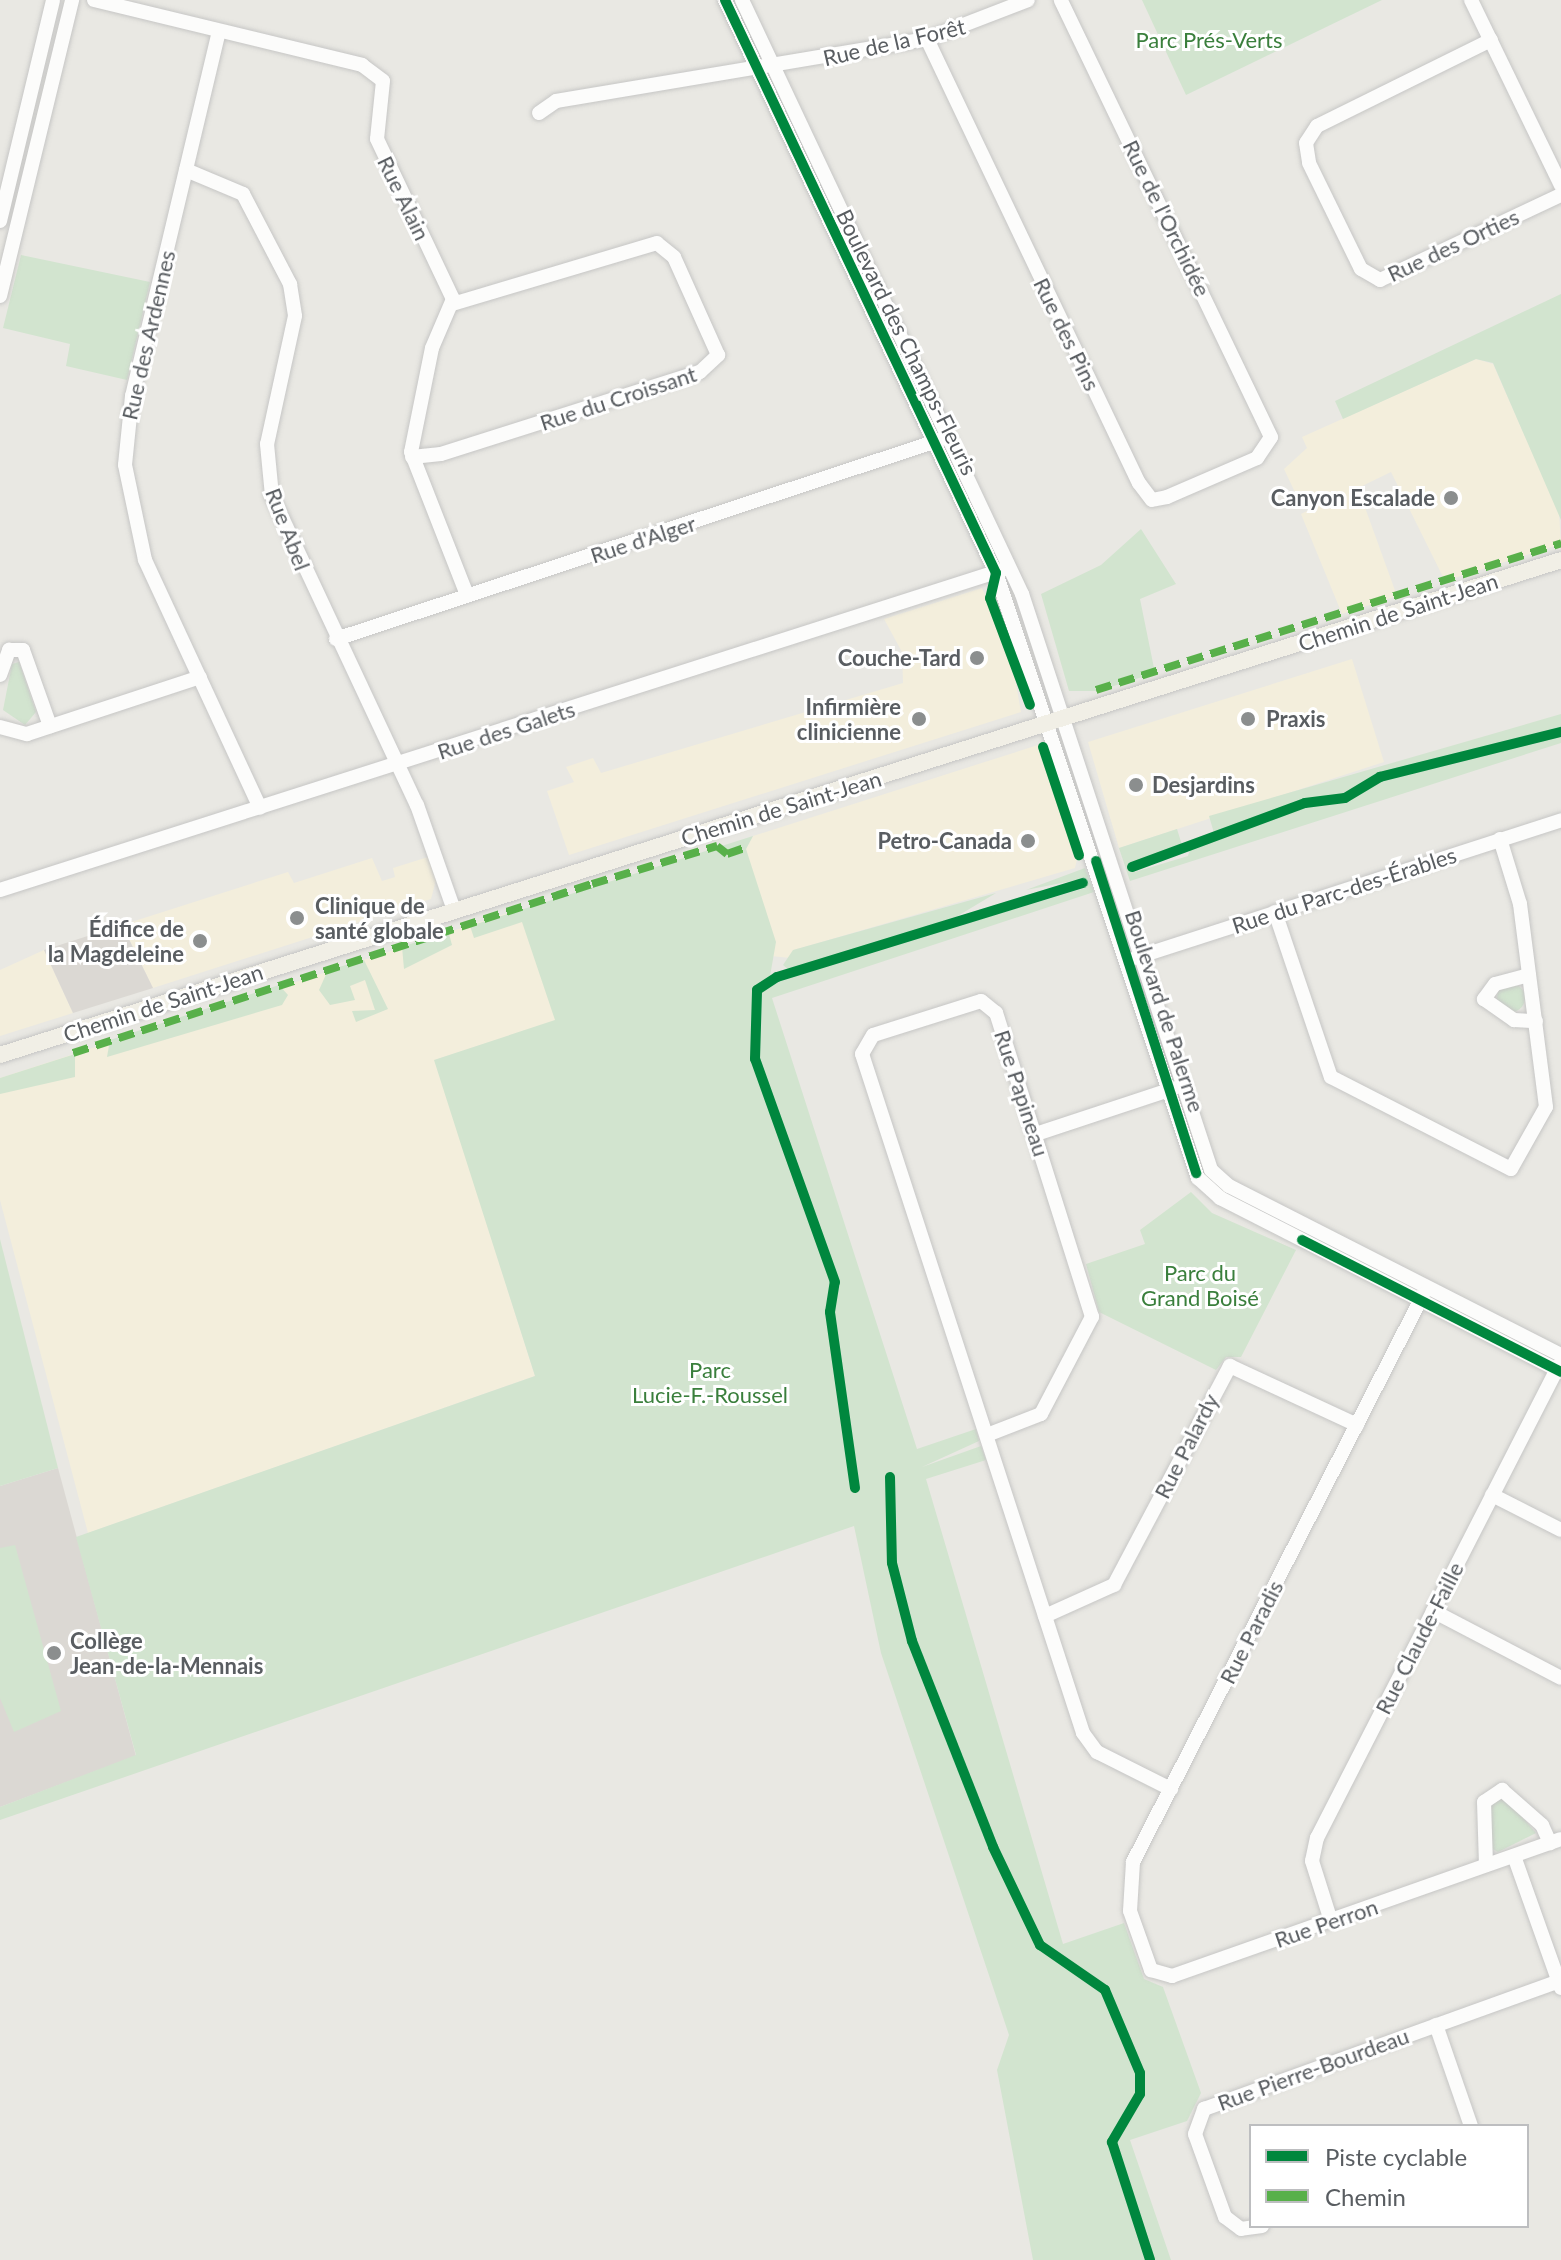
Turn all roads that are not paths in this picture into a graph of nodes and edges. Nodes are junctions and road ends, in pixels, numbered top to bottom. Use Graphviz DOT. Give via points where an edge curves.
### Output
graph roads {
  1 [pos="53,0"];
  2 [pos="72,0"];
  3 [pos="94,0"];
  4 [pos="725,0"];
  5 [pos="742,0"];
  6 [pos="1028,0"];
  7 [pos="1061,0"];
  8 [pos="1471,0"];
  9 [pos="219,31"];
  10 [pos="927,39"];
  11 [pos="1491,40"];
  12 [pos="771,68"];
  13 [pos="755,71"];
  14 [pos="539,113"];
  15 [pos="186,170"];
  16 [pos="1561,185"];
  17 [pos="1561,195"];
  18 [pos="0,221"];
  19 [pos="1,286"];
  20 [pos="453,304"];
  21 [pos="948,436"];
  22 [pos="1271,437"];
  23 [pos="934,443"];
  24 [pos="412,457"];
  25 [pos="1561,560"];
  26 [pos="1003,570"];
  27 [pos="467,595"];
  28 [pos="336,639"];
  29 [pos="0,675"];
  30 [pos="200,677"];
  31 [pos="1065,719"];
  32 [pos="1048,725"];
  33 [pos="50,726"];
  34 [pos="0,727"];
  35 [pos="397,765"];
  36 [pos="260,808"];
  37 [pos="1561,820"];
  38 [pos="1500,839"];
  39 [pos="0,890"];
  40 [pos="454,910"];
  41 [pos="1275,912"];
  42 [pos="1135,958"];
  43 [pos="1529,975"];
  44 [pos="1536,1021"];
  45 [pos="0,1055"];
  46 [pos="1176,1088"];
  47 [pos="1036,1134"];
  48 [pos="1424,1294"];
  49 [pos="1560,1364"];
  50 [pos="1357,1425"];
  51 [pos="987,1435"];
  52 [pos="1492,1495"];
  53 [pos="1561,1530"];
  54 [pos="1433,1611"];
  55 [pos="1045,1616"];
  56 [pos="1561,1678"];
  57 [pos="1171,1789"];
  58 [pos="1556,1841"];
  59 [pos="1514,1856"];
  60 [pos="1486,1865"];
  61 [pos="1331,1921"];
  62 [pos="1166,1977"];
  63 [pos="1560,1985"];
  64 [pos="1436,2025"];
  65 [pos="1470,2124"];
  66 [pos="1249,2228"];
  1 -- 18 [label="street"];
  2 -- 19 [label="street"];
  3 -- 9 [label="street, Rue Alain"];
  4 -- 13 [label="street, Boulevard des Champs-Fleuris"];
  5 -- 12 [label="street, Boulevard des Champs-Fleuris"];
  6 -- 10 [label="street, Rue de la Forêt"];
  7 -- 22 [label="street, Rue de l'Orchidée"];
  8 -- 11 [label="street"];
  9 -- 15 [label="street, Rue des Ardennes"];
  9 -- 20 [label="street, Rue Alain" via="379,75 385,88 377,139"];
  10 -- 12 [label="street, Rue de la Forêt"];
  10 -- 22 [label="street, Rue des Pins" via="1148,497 1167,497 1257,458"];
  11 -- 16 [label="street"];
  11 -- 17 [label="street, Rue des Orties" via="1317,126 1306,143 1309,163 1361,269 1380,280"];
  12 -- 13 [label="street, Rue de la Forêt"];
  12 -- 21 [label="street, Boulevard des Champs-Fleuris"];
  13 -- 14 [label="street, Rue de la Forêt" via="556,101"];
  13 -- 23 [label="street, Boulevard des Champs-Fleuris"];
  15 -- 28 [label="street, Rue Abel" via="223,181 249,200 293,294 267,471 276,508"];
  15 -- 30 [label="street, Rue des Ardennes" via="132,396 125,465 139,546"];
  20 -- 24 [label="street" via="432,348"];
  20 -- 24 [label="street, Rue du Croissant" via="657,243 674,257 718,355 700,372 441,454"];
  21 -- 23 [label="street, Rue d'Alger"];
  21 -- 26 [label="street, Boulevard des Champs-Fleuris"];
  23 -- 26 [label="street, Boulevard des Champs-Fleuris"];
  23 -- 27 [label="street, Rue d'Alger"];
  24 -- 27 [label="street"];
  25 -- 31 [label="main road, Chemin de Saint-Jean"];
  26 -- 31 [label="street, Boulevard des Champs-Fleuris"];
  26 -- 32 [label="street, Boulevard des Champs-Fleuris"];
  26 -- 35 [label="street, Rue des Galets"];
  27 -- 28 [label="street, Rue d'Alger"];
  28 -- 35 [label="street, Rue Abel"];
  29 -- 33 [label="street" via="9,650 23,650"];
  30 -- 33 [label="street"];
  30 -- 36 [label="street, Rue des Ardennes"];
  31 -- 32 [label="main road, Chemin de Saint-Jean"];
  31 -- 42 [label="street, Boulevard de Palerme"];
  32 -- 40 [label="main road, Chemin de Saint-Jean"];
  32 -- 42 [label="street, Boulevard de Palerme"];
  33 -- 34 [label="street" via="19,735"];
  35 -- 36 [label="street, Rue des Galets"];
  35 -- 40 [label="street, Rue Abel"];
  36 -- 39 [label="street, Rue des Galets"];
  37 -- 38 [label="street, Rue du Parc-des-Érables"];
  38 -- 41 [label="street, Rue du Parc-des-Érables"];
  38 -- 43 [label="street" via="1520,904"];
  40 -- 45 [label="main road, Chemin de Saint-Jean"];
  41 -- 42 [label="street, Rue du Parc-des-Érables"];
  41 -- 44 [label="street" via="1331,1077 1509,1169 1521,1161 1546,1111"];
  42 -- 46 [label="street, Boulevard de Palerme"];
  43 -- 44 [label="street"];
  43 -- 44 [label="street" via="1495,984 1484,999 1514,1020"];
  46 -- 47 [label="street"];
  46 -- 48 [label="street, Boulevard de Palerme" via="1221,1182"];
  47 -- 51 [label="street, Rue Papineau" via="1092,1317 1041,1414"];
  47 -- 51 [label="street, Rue Papineau" via="990,1004 976,1002 863,1044"];
  48 -- 49 [label="street, Boulevard de Palerme"];
  48 -- 50 [label="street, Rue Paradis"];
  49 -- 52 [label="street, Rue Claude-Faille"];
  50 -- 55 [label="street, Rue Palardy" via="1230,1366 1114,1585"];
  50 -- 57 [label="street, Rue Paradis"];
  51 -- 55 [label="street, Rue Papineau"];
  52 -- 53 [label="street"];
  52 -- 54 [label="street, Rue Claude-Faille"];
  54 -- 56 [label="street"];
  54 -- 61 [label="street, Rue Claude-Faille" via="1314,1847"];
  55 -- 57 [label="street, Rue Papineau" via="1088,1743"];
  57 -- 62 [label="street, Rue Paradis" via="1127,1891 1148,1965"];
  58 -- 59 [label="street, Rue Perron"];
  58 -- 60 [label="street, Rue Perron" via="1502,1790 1484,1802"];
  59 -- 60 [label="street, Rue Perron"];
  59 -- 63 [label="street"];
  60 -- 61 [label="street, Rue Perron"];
  61 -- 62 [label="street, Rue Perron"];
  63 -- 64 [label="street, Rue Pierre-Bourdeau"];
  64 -- 65 [label="street, Rue Pierre-Bourdeau"];
  64 -- 66 [label="street, Rue Pierre-Bourdeau" via="1199,2115 1195,2134 1225,2217 1241,2229"];
}
